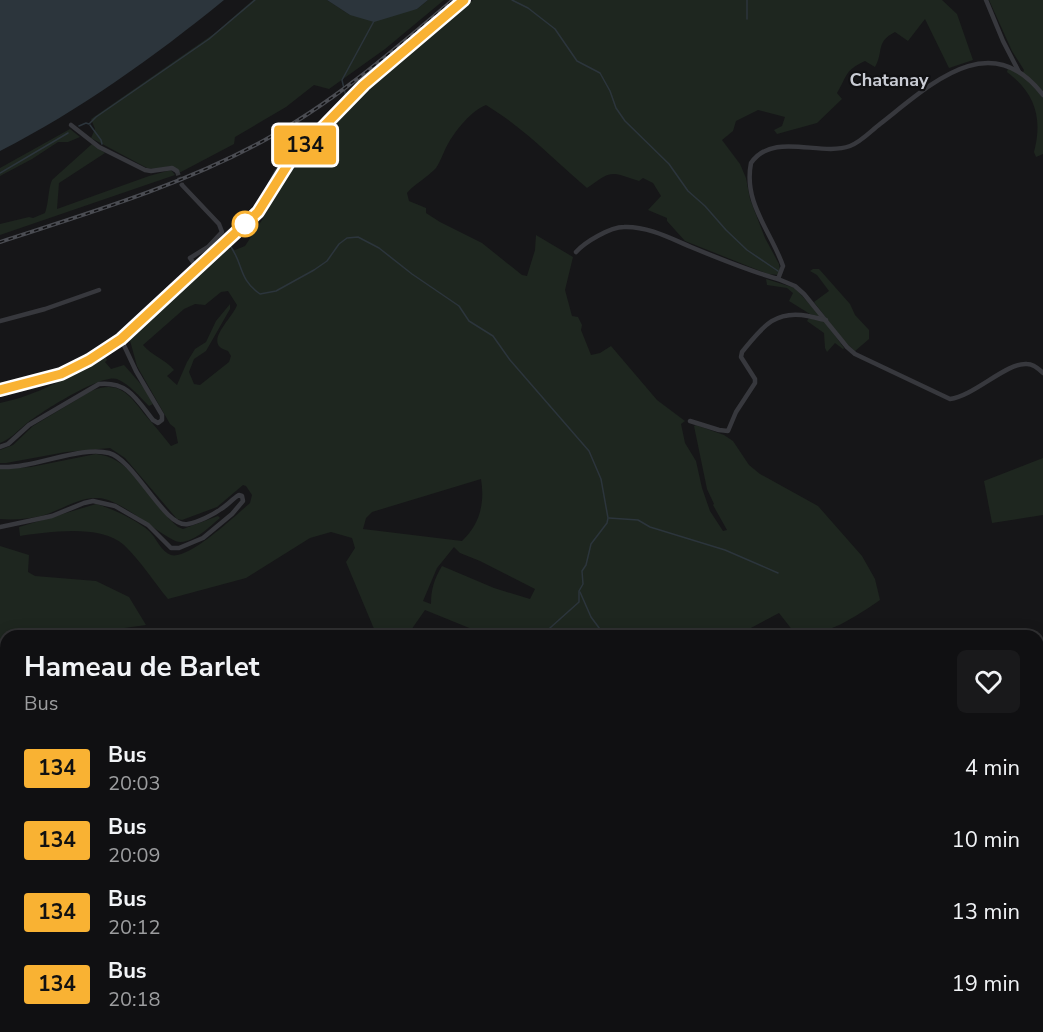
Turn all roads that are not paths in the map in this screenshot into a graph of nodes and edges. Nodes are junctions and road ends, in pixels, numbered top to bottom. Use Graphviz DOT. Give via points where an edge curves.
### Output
graph roads {
  1 [pos="465,0"];
  2 [pos="987,0"];
  3 [pos="1020,72"];
  4 [pos="1043,95"];
  5 [pos="71,125"];
  6 [pos="177,171"];
  7 [pos="182,185"];
  8 [pos="576,252"];
  9 [pos="198,268"];
  10 [pos="778,279"];
  11 [pos="99,290"];
  12 [pos="826,320"];
  13 [pos="0,321"];
  14 [pos="121,339"];
  15 [pos="1043,372"];
  16 [pos="0,390"];
  17 [pos="690,421"];
  18 [pos="0,447"];
  19 [pos="0,466"];
  20 [pos="0,526"];
  1 -- 9 [label="main road" via="364,85 290,161 258,212"];
  2 -- 3 [label="street"];
  3 -- 4 [label="street"];
  3 -- 10 [label="street" via="989,63 967,65 928,87 854,144 835,148 772,148 755,157 749,171 752,199 783,266"];
  5 -- 6 [label="street" via="99,147 145,170"];
  7 -- 9 [label="street" via="222,232 190,258"];
  8 -- 10 [label="street" via="609,232 632,227"];
  9 -- 14 [label="main road"];
  10 -- 12 [label="street" via="795,286"];
  11 -- 13 [label="street"];
  12 -- 15 [label="street" via="855,354 950,399 1024,363"];
  12 -- 17 [label="street" via="807,315 774,318 742,352 755,383 728,431"];
  14 -- 16 [label="main road" via="61,374"];
  14 -- 18 [label="street" via="162,420 153,420 122,386 99,384"];
  19 -- 20 [label="street" via="40,463 81,453 111,453 128,465 167,514 186,525 221,509 239,495 243,501 203,538 179,548 171,548 147,525 115,506 93,501 52,516"];
}
